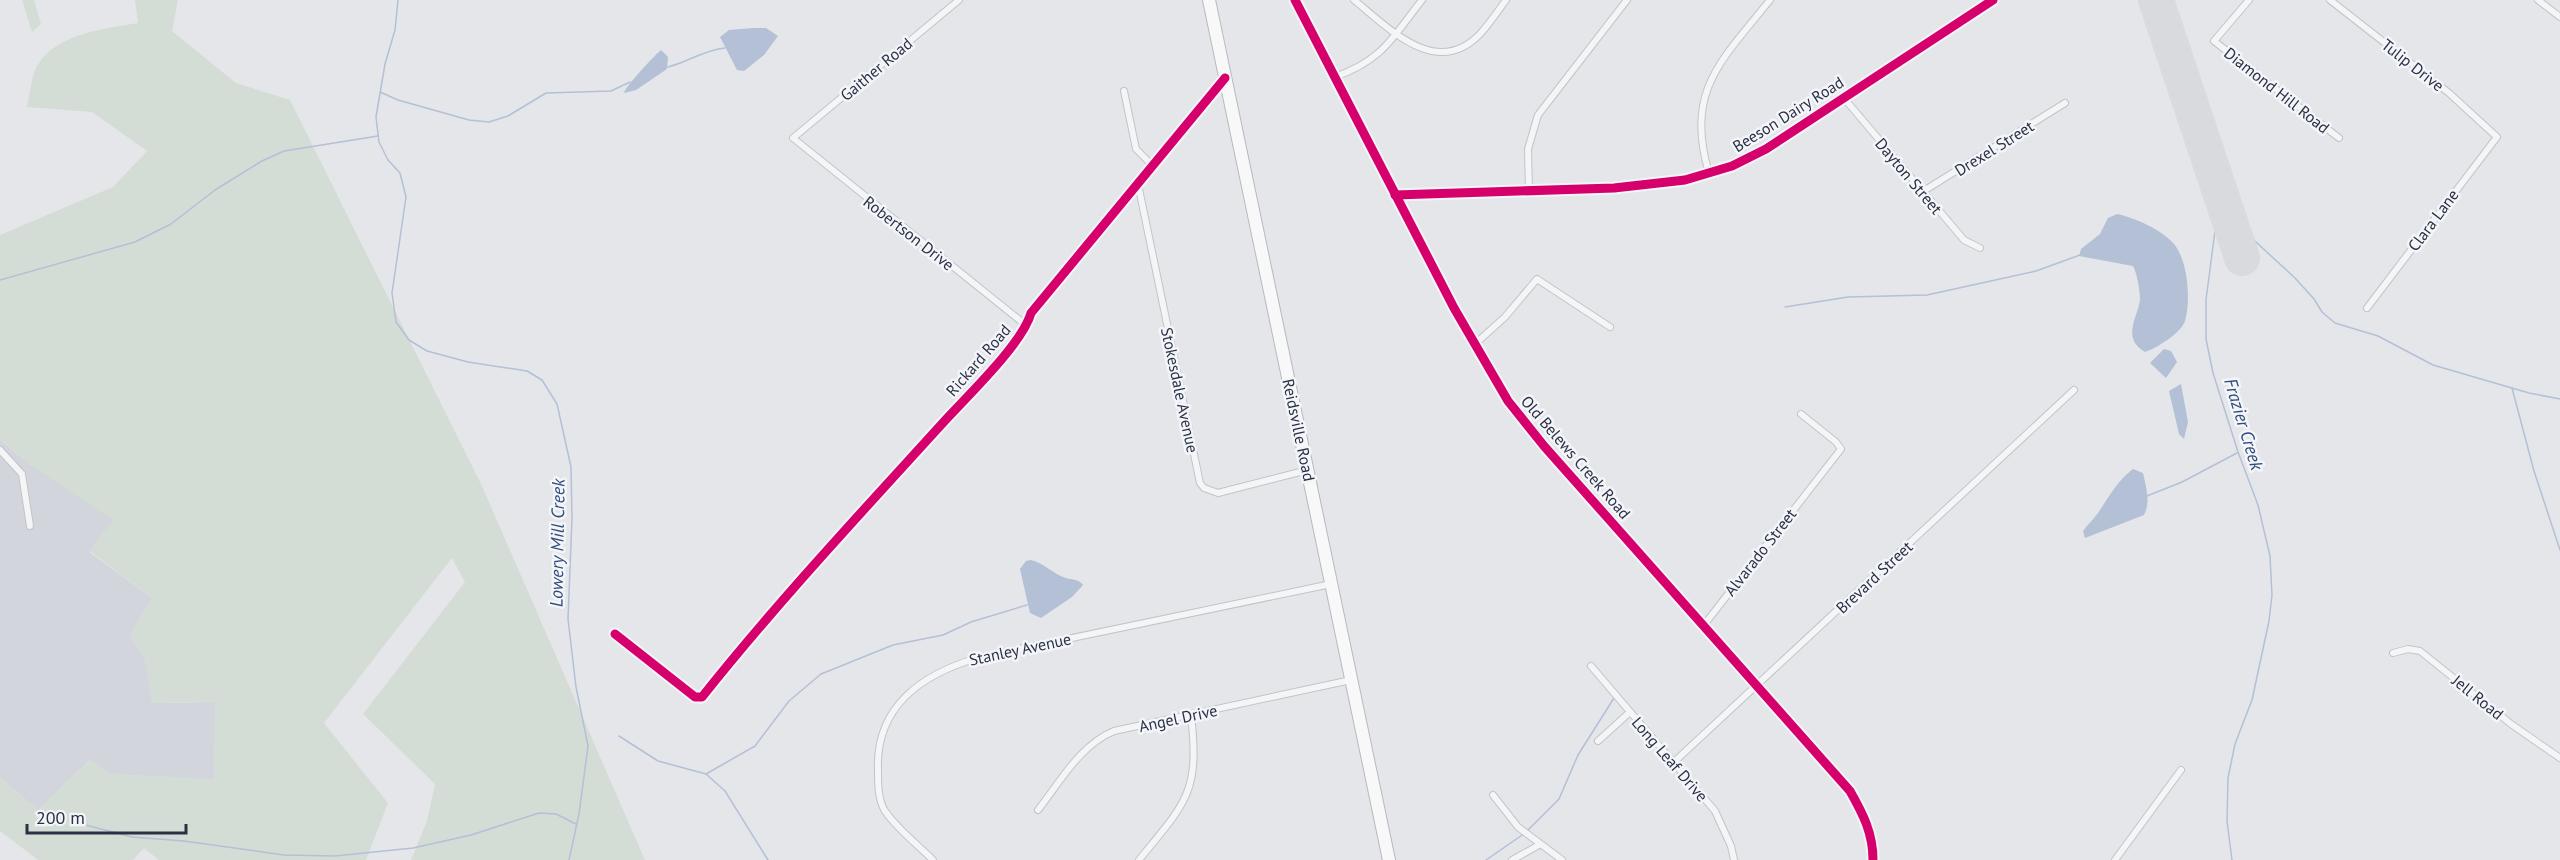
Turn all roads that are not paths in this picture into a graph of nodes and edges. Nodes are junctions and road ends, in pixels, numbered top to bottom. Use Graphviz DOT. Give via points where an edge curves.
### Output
graph roads {
  1 [pos="959,0"];
  2 [pos="1209,0"];
  3 [pos="1295,0"];
  4 [pos="1354,0"];
  5 [pos="1422,0"];
  6 [pos="1506,0"];
  7 [pos="1627,0"];
  8 [pos="1770,0"];
  9 [pos="1993,0"];
  10 [pos="2249,0"];
  11 [pos="2330,0"];
  12 [pos="2538,0"];
  13 [pos="2560,17"];
  14 [pos="1396,34"];
  15 [pos="1335,77"];
  16 [pos="1225,78"];
  17 [pos="1124,91"];
  18 [pos="1843,97"];
  19 [pos="2065,103"];
  20 [pos="2494,134"];
  21 [pos="793,138"];
  22 [pos="2339,138"];
  23 [pos="1153,166"];
  24 [pos="1709,173"];
  25 [pos="1138,184"];
  26 [pos="1529,191"];
  27 [pos="1922,192"];
  28 [pos="1395,195"];
  29 [pos="1980,248"];
  30 [pos="2367,308"];
  31 [pos="1027,326"];
  32 [pos="1610,327"];
  33 [pos="1475,344"];
  34 [pos="2074,390"];
  35 [pos="1800,414"];
  36 [pos="0,450"];
  37 [pos="1308,470"];
  38 [pos="30,526"];
  39 [pos="1332,584"];
  40 [pos="1704,625"];
  41 [pos="615,634"];
  42 [pos="2393,653"];
  43 [pos="1592,666"];
  44 [pos="1352,680"];
  45 [pos="1758,686"];
  46 [pos="1630,712"];
  47 [pos="1191,716"];
  48 [pos="1598,741"];
  49 [pos="2560,758"];
  50 [pos="1673,763"];
  51 [pos="2181,770"];
  52 [pos="1493,795"];
  53 [pos="1038,810"];
  54 [pos="1539,844"];
  55 [pos="933,860"];
  56 [pos="1139,860"];
  57 [pos="1389,860"];
  58 [pos="1512,860"];
  59 [pos="1562,860"];
  60 [pos="1734,860"];
  61 [pos="1873,860"];
  62 [pos="2115,860"];
  1 -- 21 [label="street, Gaither Road"];
  2 -- 16 [label="highway, Reidsville Road"];
  3 -- 15 [label="street, Old Belews Creek Road"];
  4 -- 14 [label="street"];
  5 -- 14 [label="street"];
  6 -- 14 [label="street" via="1480,34 1448,52 1425,51"];
  7 -- 26 [label="street" via="1538,115 1528,149"];
  8 -- 24 [label="street" via="1718,65 1705,92 1700,144"];
  9 -- 18 [label="street, Beeson Dairy Road"];
  10 -- 22 [label="street, Diamond Hill Road" via="2214,41"];
  11 -- 20 [label="street, Tulip Drive" via="2449,93"];
  12 -- 13 [label="street"];
  14 -- 15 [label="street" via="1373,60"];
  15 -- 28 [label="street, Old Belews Creek Road"];
  16 -- 23 [label="street, Rickard Road"];
  16 -- 37 [label="highway, Reidsville Road"];
  17 -- 23 [label="street" via="1136,149"];
  18 -- 24 [label="street, Beeson Dairy Road" via="1767,148"];
  18 -- 27 [label="street, Dayton Street"];
  19 -- 27 [label="street, Drexel Street"];
  20 -- 30 [label="street, Clara Lane" via="2497,137"];
  21 -- 31 [label="street, Robertson Drive"];
  23 -- 25 [label="street, Rickard Road"];
  24 -- 26 [label="street, Beeson Dairy Road" via="1685,180 1614,188"];
  25 -- 31 [label="street, Rickard Road" via="1030,313"];
  25 -- 37 [label="street, Stokesdale Avenue" via="1200,483 1218,493"];
  26 -- 28 [label="street, Beeson Dairy Road"];
  27 -- 29 [label="street, Dayton Street" via="1964,240"];
  28 -- 33 [label="street, Old Belews Creek Road"];
  31 -- 41 [label="street, Rickard Road" via="702,697 695,697"];
  32 -- 33 [label="street" via="1537,279 1505,317"];
  33 -- 40 [label="street, Old Belews Creek Road" via="1508,401 1544,446"];
  34 -- 45 [label="street, Brevard Street"];
  35 -- 40 [label="street, Alvarado Street" via="1841,449"];
  36 -- 38 [label="street" via="22,474"];
  37 -- 39 [label="highway, Reidsville Road"];
  39 -- 44 [label="highway, Reidsville Road"];
  39 -- 55 [label="street, Stanley Avenue" via="981,657 955,664 907,694 891,713 878,747 879,792 885,811"];
  40 -- 45 [label="street, Old Belews Creek Road"];
  42 -- 49 [label="street, Jell Road" via="2420,651"];
  43 -- 46 [label="street, Long Leaf Drive"];
  44 -- 47 [label="street, Angel Drive"];
  44 -- 57 [label="highway, Reidsville Road"];
  45 -- 50 [label="street, Brevard Street"];
  45 -- 61 [label="street, Old Belews Creek Road" via="1850,791 1867,820"];
  46 -- 48 [label="street"];
  46 -- 50 [label="street, Long Leaf Drive"];
  47 -- 53 [label="street, Angel Drive" via="1101,736 1089,745"];
  47 -- 56 [label="street" via="1195,753 1188,793 1180,810"];
  50 -- 60 [label="street, Long Leaf Drive" via="1715,811"];
  51 -- 62 [label="street"];
  52 -- 54 [label="street" via="1512,821"];
  54 -- 58 [label="street"];
  54 -- 59 [label="street"];
}
